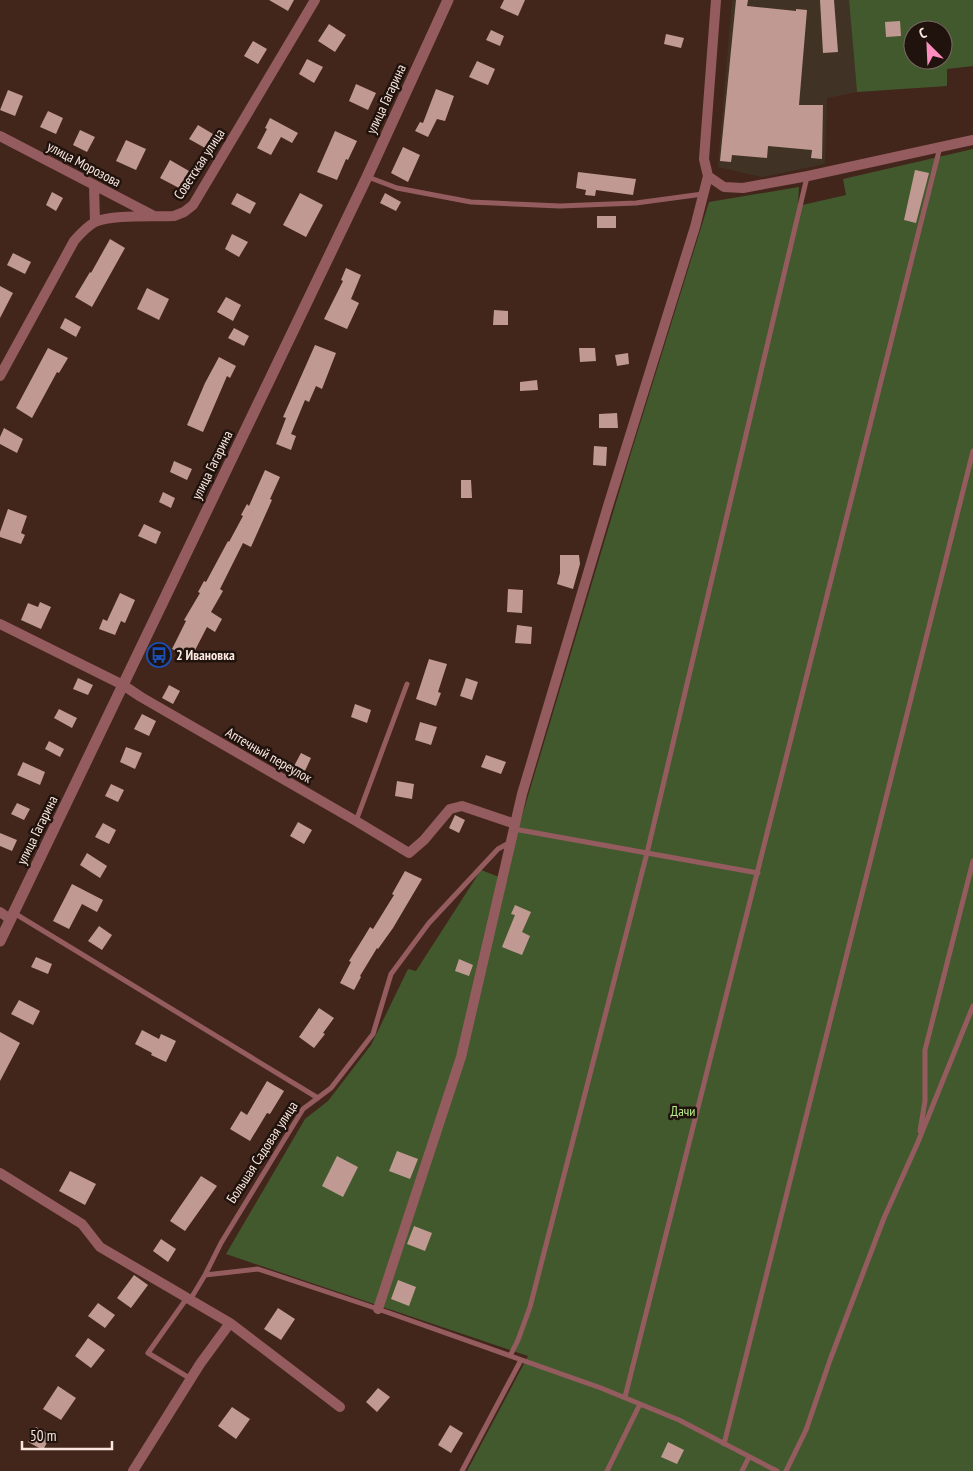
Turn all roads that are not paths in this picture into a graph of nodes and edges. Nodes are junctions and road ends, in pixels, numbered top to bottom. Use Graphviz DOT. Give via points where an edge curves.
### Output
graph roads {
  1 [pos="315,0"];
  2 [pos="448,0"];
  3 [pos="716,0"];
  4 [pos="0,136"];
  5 [pos="973,140"];
  6 [pos="940,148"];
  7 [pos="708,176"];
  8 [pos="808,176"];
  9 [pos="367,177"];
  10 [pos="94,185"];
  11 [pos="703,194"];
  12 [pos="155,217"];
  13 [pos="95,222"];
  14 [pos="0,376"];
  15 [pos="973,451"];
  16 [pos="0,624"];
  17 [pos="407,684"];
  18 [pos="123,685"];
  19 [pos="356,820"];
  20 [pos="514,827"];
  21 [pos="511,842"];
  22 [pos="647,854"];
  23 [pos="973,861"];
  24 [pos="758,873"];
  25 [pos="0,912"];
  26 [pos="12,916"];
  27 [pos="0,941"];
  28 [pos="973,1006"];
  29 [pos="318,1098"];
  30 [pos="918,1142"];
  31 [pos="0,1173"];
  32 [pos="205,1275"];
  33 [pos="189,1299"];
  34 [pos="378,1309"];
  35 [pos="230,1323"];
  36 [pos="510,1356"];
  37 [pos="521,1360"];
  38 [pos="191,1379"];
  39 [pos="625,1397"];
  40 [pos="640,1404"];
  41 [pos="340,1407"];
  42 [pos="724,1444"];
  43 [pos="750,1457"];
  44 [pos="133,1471"];
  45 [pos="462,1471"];
  46 [pos="606,1471"];
  47 [pos="742,1471"];
  48 [pos="776,1471"];
  49 [pos="786,1471"];
  1 -- 12 [label="street, Советская улица" via="193,204 174,216"];
  2 -- 9 [label="street, улица Гагарина"];
  3 -- 7 [label="street" via="704,159"];
  4 -- 10 [label="street, улица Морозова"];
  5 -- 6 [label="street"];
  6 -- 8 [label="street"];
  6 -- 24 [label="lane"];
  7 -- 8 [label="street" via="724,187 743,188"];
  7 -- 11 [label="street"];
  8 -- 22 [label="lane"];
  9 -- 11 [label="lane" via="397,188 471,202 560,206 636,203"];
  9 -- 18 [label="street, улица Гагарина"];
  10 -- 12 [label="street, улица Морозова"];
  10 -- 13 [label="street"];
  11 -- 20 [label="street"];
  12 -- 13 [label="street, Советская улица" via="110,218"];
  13 -- 14 [label="street" via="74,241"];
  15 -- 42 [label="lane"];
  16 -- 18 [label="street, Аптечный переулок"];
  17 -- 19 [label="lane"];
  18 -- 19 [label="street, Аптечный переулок"];
  18 -- 26 [label="street, улица Гагарина"];
  19 -- 20 [label="street, Аптечный переулок" via="409,853 450,809 462,806"];
  20 -- 21 [label="street"];
  20 -- 22 [label="lane"];
  21 -- 29 [label="lane, Большая Садовая улица" via="498,850 429,923 392,974 373,1034 331,1088"];
  21 -- 34 [label="street" via="461,1057"];
  22 -- 24 [label="lane"];
  22 -- 36 [label="lane" via="530,1308"];
  23 -- 30 [label="lane" via="925,1050 926,1101"];
  24 -- 39 [label="lane"];
  25 -- 26 [label="street"];
  26 -- 27 [label="street, улица Гагарина"];
  26 -- 29 [label="lane"];
  28 -- 30 [label="lane"];
  29 -- 32 [label="lane, Большая Садовая улица" via="303,1109"];
  30 -- 49 [label="lane" via="884,1218 806,1430"];
  31 -- 33 [label="street" via="82,1224 100,1247"];
  32 -- 33 [label="lane, Большая Садовая улица"];
  32 -- 34 [label="lane" via="258,1269"];
  33 -- 35 [label="street"];
  33 -- 38 [label="lane, Большая Садовая улица" via="148,1353"];
  34 -- 36 [label="lane"];
  35 -- 38 [label="street"];
  35 -- 41 [label="street"];
  36 -- 37 [label="lane"];
  37 -- 39 [label="lane"];
  37 -- 45 [label="lane"];
  38 -- 44 [label="street"];
  39 -- 40 [label="lane"];
  40 -- 42 [label="lane"];
  40 -- 46 [label="lane"];
  42 -- 43 [label="lane"];
  43 -- 47 [label="lane"];
  43 -- 48 [label="lane"];
}
